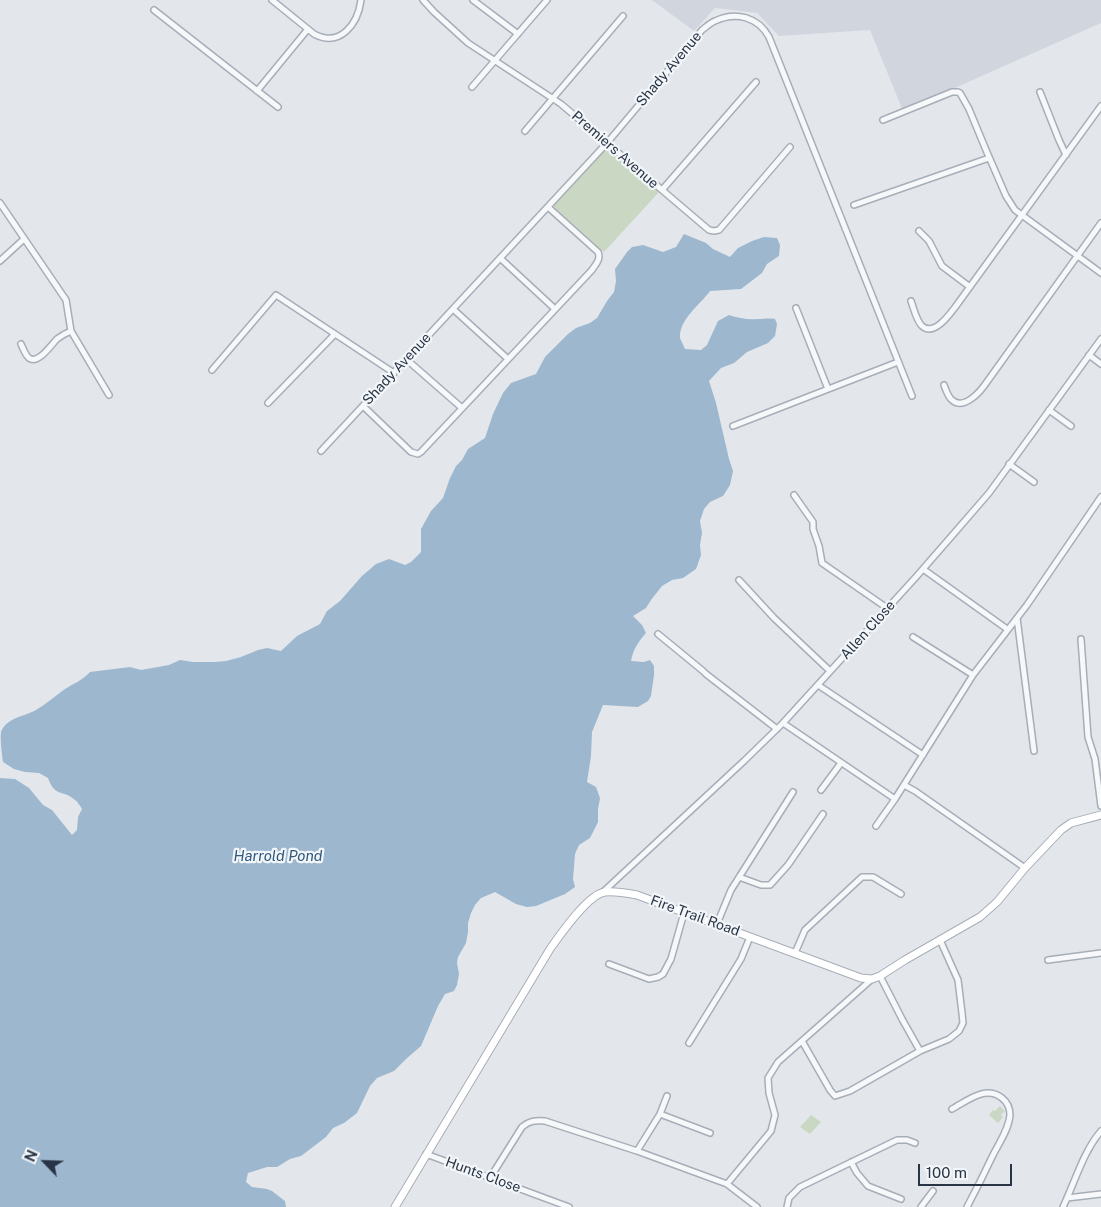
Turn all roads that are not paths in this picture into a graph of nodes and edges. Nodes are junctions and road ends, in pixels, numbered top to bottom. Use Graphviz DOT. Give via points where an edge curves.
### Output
graph roads {
  1 [pos="272,0"];
  2 [pos="362,0"];
  3 [pos="424,0"];
  4 [pos="473,0"];
  5 [pos="547,0"];
  6 [pos="154,10"];
  7 [pos="623,16"];
  8 [pos="308,29"];
  9 [pos="518,34"];
  10 [pos="494,61"];
  11 [pos="756,82"];
  12 [pos="472,87"];
  13 [pos="257,91"];
  14 [pos="1040,92"];
  15 [pos="553,98"];
  16 [pos="1101,106"];
  17 [pos="278,107"];
  18 [pos="883,120"];
  19 [pos="526,131"];
  20 [pos="607,143"];
  21 [pos="790,147"];
  22 [pos="1066,154"];
  23 [pos="989,158"];
  24 [pos="662,190"];
  25 [pos="0,203"];
  26 [pos="854,205"];
  27 [pos="548,207"];
  28 [pos="1022,216"];
  29 [pos="1101,223"];
  30 [pos="919,231"];
  31 [pos="24,239"];
  32 [pos="1078,256"];
  33 [pos="500,258"];
  34 [pos="0,261"];
  35 [pos="1101,273"];
  36 [pos="970,287"];
  37 [pos="911,301"];
  38 [pos="796,308"];
  39 [pos="453,309"];
  40 [pos="555,309"];
  41 [pos="71,331"];
  42 [pos="335,334"];
  43 [pos="1101,339"];
  44 [pos="21,344"];
  45 [pos="1089,355"];
  46 [pos="406,359"];
  47 [pos="508,359"];
  48 [pos="898,362"];
  49 [pos="1101,364"];
  50 [pos="212,370"];
  51 [pos="394,373"];
  52 [pos="944,385"];
  53 [pos="828,389"];
  54 [pos="109,395"];
  55 [pos="912,396"];
  56 [pos="268,403"];
  57 [pos="362,406"];
  58 [pos="462,408"];
  59 [pos="1048,410"];
  60 [pos="733,426"];
  61 [pos="1071,426"];
  62 [pos="321,451"];
  63 [pos="1010,464"];
  64 [pos="1034,482"];
  65 [pos="794,495"];
  66 [pos="1101,498"];
  67 [pos="923,569"];
  68 [pos="739,580"];
  69 [pos="887,608"];
  70 [pos="1017,618"];
  71 [pos="1007,630"];
  72 [pos="658,634"];
  73 [pos="913,637"];
  74 [pos="1081,639"];
  75 [pos="830,671"];
  76 [pos="973,675"];
  77 [pos="818,685"];
  78 [pos="783,723"];
  79 [pos="777,729"];
  80 [pos="1034,750"];
  81 [pos="922,755"];
  82 [pos="841,763"];
  83 [pos="904,785"];
  84 [pos="821,790"];
  85 [pos="793,792"];
  86 [pos="895,799"];
  87 [pos="1101,806"];
  88 [pos="823,814"];
  89 [pos="1101,815"];
  90 [pos="876,826"];
  91 [pos="1025,868"];
  92 [pos="739,877"];
  93 [pos="603,892"];
  94 [pos="901,894"];
  95 [pos="684,913"];
  96 [pos="717,924"];
  97 [pos="750,937"];
  98 [pos="940,940"];
  99 [pos="795,953"];
  100 [pos="1101,953"];
  101 [pos="1048,960"];
  102 [pos="609,964"];
  103 [pos="880,976"];
  104 [pos="872,979"];
  105 [pos="802,1041"];
  106 [pos="689,1043"];
  107 [pos="920,1051"];
  108 [pos="667,1096"];
  109 [pos="952,1109"];
  110 [pos="660,1114"];
  111 [pos="1101,1131"];
  112 [pos="710,1133"];
  113 [pos="916,1143"];
  114 [pos="637,1151"];
  115 [pos="426,1154"];
  116 [pos="851,1162"];
  117 [pos="490,1178"];
  118 [pos="727,1184"];
  119 [pos="933,1191"];
  120 [pos="1101,1194"];
  121 [pos="1067,1198"];
  122 [pos="901,1199"];
  123 [pos="395,1207"];
  124 [pos="569,1207"];
  125 [pos="757,1207"];
  126 [pos="787,1207"];
  127 [pos="921,1207"];
  128 [pos="967,1207"];
  129 [pos="1062,1207"];
  1 -- 8 [label="street"];
  2 -- 8 [label="street" via="355,20 341,34 324,38"];
  3 -- 10 [label="street, Premiers Avenue" via="461,37"];
  4 -- 9 [label="street"];
  5 -- 9 [label="street"];
  6 -- 13 [label="street"];
  7 -- 15 [label="street"];
  8 -- 13 [label="street"];
  9 -- 10 [label="street"];
  10 -- 12 [label="street"];
  10 -- 15 [label="street, Premiers Avenue"];
  11 -- 24 [label="street"];
  13 -- 17 [label="street"];
  14 -- 22 [label="street"];
  15 -- 19 [label="street"];
  15 -- 20 [label="street, Premiers Avenue"];
  16 -- 22 [label="street"];
  18 -- 23 [label="street" via="958,92"];
  20 -- 24 [label="street, Premiers Avenue"];
  20 -- 27 [label="street, Shady Avenue"];
  20 -- 48 [label="street, Shady Avenue" via="702,30 723,18 734,16 759,24 769,38"];
  21 -- 24 [label="street, Premiers Avenue" via="717,231 702,225"];
  22 -- 28 [label="street"];
  23 -- 26 [label="street"];
  23 -- 28 [label="street" via="1009,202"];
  25 -- 31 [label="street"];
  27 -- 33 [label="street, Shady Avenue"];
  27 -- 40 [label="street" via="600,256 592,270"];
  28 -- 32 [label="street"];
  28 -- 36 [label="street"];
  29 -- 32 [label="street"];
  30 -- 36 [label="street" via="929,240 942,266"];
  31 -- 34 [label="street"];
  31 -- 41 [label="street" via="66,300"];
  32 -- 35 [label="street"];
  32 -- 52 [label="street" via="976,396 957,403"];
  33 -- 39 [label="street, Shady Avenue"];
  33 -- 40 [label="street"];
  36 -- 37 [label="street" via="944,321 929,330 917,318"];
  38 -- 53 [label="street"];
  39 -- 46 [label="street, Shady Avenue"];
  39 -- 47 [label="street"];
  40 -- 47 [label="street"];
  41 -- 44 [label="street" via="34,359 29,359"];
  41 -- 54 [label="street"];
  42 -- 50 [label="street" via="276,295"];
  42 -- 51 [label="street"];
  42 -- 56 [label="street"];
  43 -- 45 [label="street, Allen Close"];
  45 -- 49 [label="street"];
  45 -- 59 [label="street, Allen Close"];
  46 -- 51 [label="street, Shady Avenue"];
  46 -- 58 [label="street"];
  47 -- 58 [label="street"];
  48 -- 53 [label="street"];
  48 -- 55 [label="street, Shady Avenue"];
  51 -- 57 [label="street, Shady Avenue"];
  53 -- 60 [label="street"];
  57 -- 58 [label="street" via="411,452 418,454"];
  57 -- 62 [label="street, Shady Avenue"];
  59 -- 61 [label="street"];
  59 -- 63 [label="street, Allen Close"];
  63 -- 64 [label="street"];
  63 -- 67 [label="street, Allen Close"];
  65 -- 69 [label="street" via="812,522 822,563"];
  66 -- 70 [label="street"];
  67 -- 69 [label="street, Allen Close"];
  67 -- 71 [label="street"];
  68 -- 75 [label="street"];
  69 -- 75 [label="street, Allen Close"];
  70 -- 71 [label="street"];
  70 -- 80 [label="street"];
  71 -- 76 [label="street"];
  72 -- 79 [label="street"];
  73 -- 76 [label="street"];
  74 -- 87 [label="street" via="1088,737 1095,759"];
  75 -- 77 [label="street, Allen Close"];
  76 -- 81 [label="street"];
  77 -- 78 [label="street, Allen Close"];
  77 -- 81 [label="street"];
  78 -- 79 [label="street, Allen Close"];
  78 -- 82 [label="street"];
  79 -- 93 [label="street, Allen Close"];
  81 -- 83 [label="street"];
  82 -- 84 [label="street"];
  82 -- 86 [label="street"];
  83 -- 86 [label="street"];
  83 -- 91 [label="street"];
  85 -- 92 [label="street"];
  86 -- 90 [label="street"];
  88 -- 92 [label="street" via="770,885"];
  89 -- 91 [label="street" via="1071,823"];
  91 -- 98 [label="street" via="989,910"];
  92 -- 96 [label="street"];
  93 -- 95 [label="street, Fire Trail Road" via="637,895"];
  93 -- 115 [label="street" via="566,926 550,948"];
  94 -- 99 [label="street" via="873,877 862,877 805,930"];
  95 -- 96 [label="street, Fire Trail Road"];
  95 -- 102 [label="street" via="671,959 663,974 649,979"];
  96 -- 97 [label="street, Fire Trail Road"];
  97 -- 99 [label="street, Fire Trail Road"];
  97 -- 106 [label="street" via="741,959"];
  98 -- 103 [label="street"];
  98 -- 107 [label="street" via="958,980 963,1023 959,1032 949,1039"];
  99 -- 104 [label="street, Fire Trail Road" via="861,978"];
  100 -- 101 [label="street"];
  103 -- 104 [label="street"];
  103 -- 107 [label="street"];
  104 -- 105 [label="street"];
  105 -- 107 [label="street" via="835,1096 850,1091"];
  105 -- 118 [label="street" via="778,1062 768,1078 774,1115 771,1131"];
  108 -- 110 [label="street"];
  109 -- 128 [label="street" via="987,1093 1001,1097 1009,1108 1010,1117 1003,1136"];
  110 -- 112 [label="street"];
  110 -- 114 [label="street"];
  111 -- 121 [label="street" via="1087,1152"];
  113 -- 116 [label="street" via="898,1140"];
  114 -- 117 [label="street" via="536,1120 522,1127"];
  114 -- 118 [label="street"];
  115 -- 117 [label="street, Hunts Close"];
  115 -- 123 [label="street"];
  116 -- 122 [label="street" via="868,1186"];
  116 -- 126 [label="street" via="800,1187 789,1198"];
  117 -- 124 [label="street, Hunts Close"];
  118 -- 125 [label="street"];
  119 -- 127 [label="street"];
  120 -- 121 [label="street"];
  121 -- 129 [label="street"];
}
